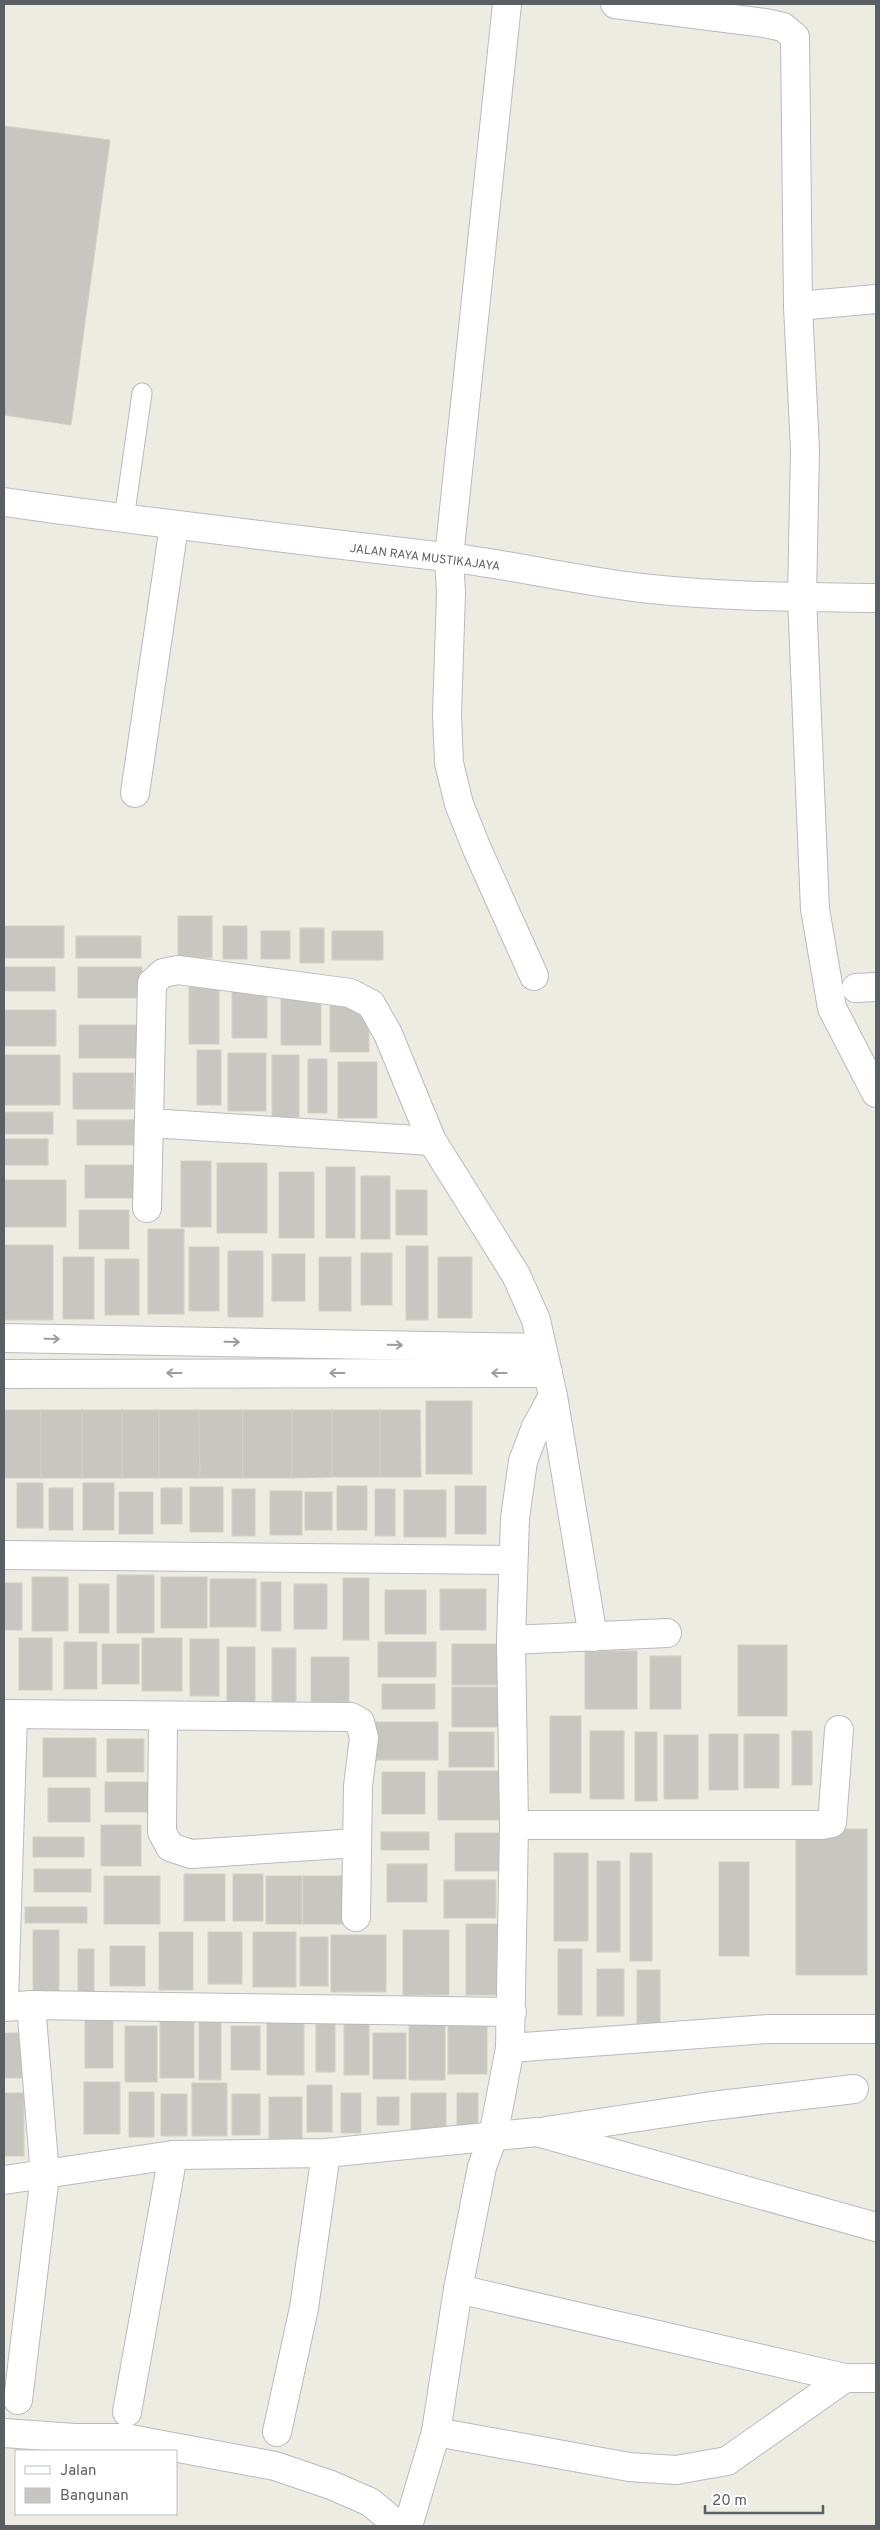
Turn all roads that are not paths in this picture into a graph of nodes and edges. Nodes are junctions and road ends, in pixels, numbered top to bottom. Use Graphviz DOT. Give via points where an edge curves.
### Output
graph roads {
  1 [pos="507,4"];
  2 [pos="615,4"];
  3 [pos="876,299"];
  4 [pos="798,306"];
  5 [pos="142,393"];
  6 [pos="4,502"];
  7 [pos="124,519"];
  8 [pos="174,526"];
  9 [pos="450,558"];
  10 [pos="802,597"];
  11 [pos="876,598"];
  12 [pos="135,793"];
  13 [pos="534,976"];
  14 [pos="876,1093"];
  15 [pos="149,1123"];
  16 [pos="432,1141"];
  17 [pos="147,1208"];
  18 [pos="4,1338"];
  19 [pos="548,1372"];
  20 [pos="4,1374"];
  21 [pos="4,1555"];
  22 [pos="513,1560"];
  23 [pos="667,1632"];
  24 [pos="593,1637"];
  25 [pos="511,1640"];
  26 [pos="8,1714"];
  27 [pos="163,1717"];
  28 [pos="839,1730"];
  29 [pos="514,1825"];
  30 [pos="357,1843"];
  31 [pos="356,1917"];
  32 [pos="4,2000"];
  33 [pos="31,2005"];
  34 [pos="4,2007"];
  35 [pos="512,2012"];
  36 [pos="876,2029"];
  37 [pos="510,2048"];
  38 [pos="854,2089"];
  39 [pos="537,2132"];
  40 [pos="493,2137"];
  41 [pos="326,2153"];
  42 [pos="173,2155"];
  43 [pos="45,2175"];
  44 [pos="4,2180"];
  45 [pos="876,2227"];
  46 [pos="458,2289"];
  47 [pos="845,2378"];
  48 [pos="876,2378"];
  49 [pos="18,2400"];
  50 [pos="127,2412"];
  51 [pos="277,2432"];
  52 [pos="436,2432"];
  53 [pos="4,2433"];
  54 [pos="399,2526"];
  55 [pos="408,2526"];
  1 -- 9 [label="street"];
  2 -- 4 [label="street" via="765,23 783,27 795,37"];
  3 -- 4 [label="street"];
  4 -- 10 [label="street" via="805,450"];
  5 -- 7 [label="lane"];
  6 -- 7 [label="street, JALAN RAYA MUSTIKAJAYA"];
  7 -- 8 [label="street, JALAN RAYA MUSTIKAJAYA"];
  8 -- 9 [label="street, JALAN RAYA MUSTIKAJAYA"];
  8 -- 12 [label="street"];
  9 -- 10 [label="street, JALAN RAYA MUSTIKAJAYA" via="583,581 653,589"];
  9 -- 13 [label="street" via="447,714 450,763 459,804"];
  10 -- 11 [label="street, JALAN RAYA MUSTIKAJAYA"];
  10 -- 14 [label="street" via="815,909 832,1008"];
  15 -- 16 [label="street"];
  15 -- 16 [label="street" via="152,983 163,973 178,970 350,993 371,1004 388,1034"];
  15 -- 17 [label="street"];
  16 -- 19 [label="street" via="516,1275 536,1320"];
  18 -- 19 [label="street, one-way"];
  19 -- 20 [label="street, one-way"];
  19 -- 22 [label="street" via="536,1427 523,1461"];
  19 -- 24 [label="street"];
  21 -- 22 [label="street"];
  22 -- 25 [label="street"];
  23 -- 24 [label="street"];
  24 -- 25 [label="street"];
  25 -- 29 [label="street"];
  26 -- 27 [label="street"];
  26 -- 32 [label="street"];
  27 -- 30 [label="street" via="351,1717 360,1722 364,1738 358,1786"];
  27 -- 30 [label="street" via="162,1832 170,1847 191,1854"];
  28 -- 29 [label="street" via="832,1823"];
  29 -- 35 [label="street"];
  30 -- 31 [label="street"];
  33 -- 34 [label="street"];
  33 -- 35 [label="street"];
  33 -- 43 [label="street"];
  35 -- 37 [label="street"];
  36 -- 37 [label="street" via="768,2029"];
  37 -- 40 [label="street"];
  38 -- 39 [label="street"];
  39 -- 40 [label="street"];
  39 -- 45 [label="street"];
  40 -- 41 [label="street"];
  40 -- 46 [label="street" via="482,2167"];
  41 -- 42 [label="street"];
  41 -- 51 [label="street" via="304,2308"];
  42 -- 43 [label="street"];
  42 -- 50 [label="street"];
  43 -- 44 [label="street"];
  43 -- 49 [label="street"];
  46 -- 47 [label="street"];
  46 -- 52 [label="street"];
  47 -- 48 [label="street"];
  47 -- 52 [label="street" via="727,2461 676,2470 629,2467"];
  52 -- 55 [label="street"];
  53 -- 54 [label="street" via="126,2438 275,2466 370,2502"];
}
